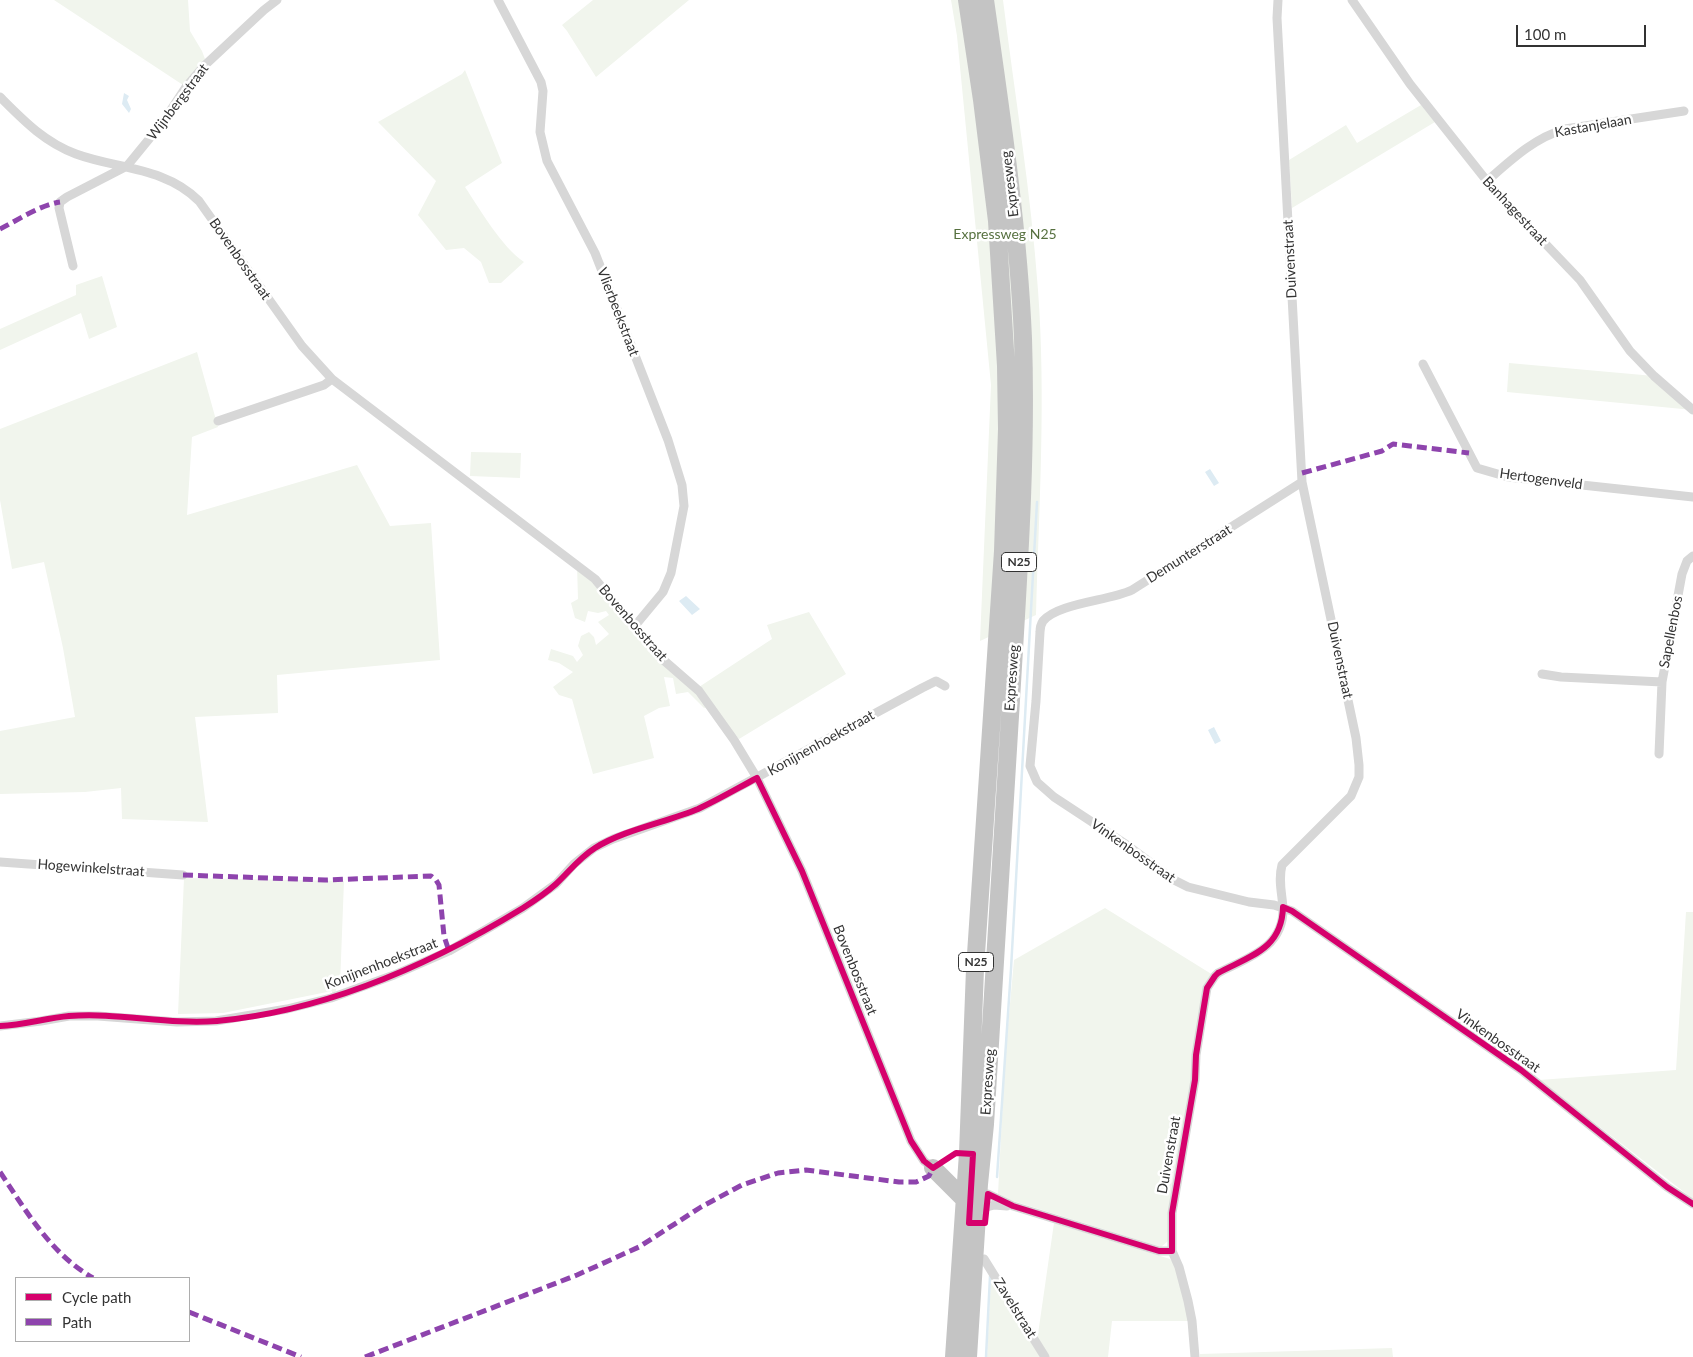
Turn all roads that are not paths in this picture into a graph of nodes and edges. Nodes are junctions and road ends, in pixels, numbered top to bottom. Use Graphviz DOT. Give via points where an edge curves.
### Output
graph roads {
  1 [pos="277,0"];
  2 [pos="498,0"];
  3 [pos="968,0"];
  4 [pos="985,0"];
  5 [pos="1278,0"];
  6 [pos="1352,0"];
  7 [pos="0,97"];
  8 [pos="1684,111"];
  9 [pos="127,166"];
  10 [pos="1487,181"];
  11 [pos="72,266"];
  12 [pos="1423,364"];
  13 [pos="332,379"];
  14 [pos="1693,410"];
  15 [pos="218,421"];
  16 [pos="1302,482"];
  17 [pos="1693,496"];
  18 [pos="1693,556"];
  19 [pos="1067,608"];
  20 [pos="634,627"];
  21 [pos="1542,674"];
  22 [pos="1662,682"];
  23 [pos="944,686"];
  24 [pos="1659,754"];
  25 [pos="757,778"];
  26 [pos="0,862"];
  27 [pos="183,875"];
  28 [pos="1282,907"];
  29 [pos="0,1026"];
  30 [pos="967,1161"];
  31 [pos="933,1168"];
  32 [pos="965,1200"];
  33 [pos="983,1200"];
  34 [pos="1693,1204"];
  35 [pos="1172,1252"];
  36 [pos="984,1259"];
  37 [pos="954,1357"];
  38 [pos="968,1357"];
  39 [pos="1045,1357"];
  40 [pos="1195,1357"];
  1 -- 9 [label="street, Wijnbergstraat" via="204,66"];
  2 -- 20 [label="street, Vlierbeekstraat" via="541,82 540,132 547,161 595,253 682,484 684,506 671,573 663,592"];
  3 -- 30 [label="highway, Expresweg / N25" via="997,221 1007,429 1003,551 975,970"];
  4 -- 33 [label="highway, Expresweg / N25" via="1014,219 1024,429"];
  5 -- 16 [label="street, Duivenstraat"];
  6 -- 10 [label="street, Banhagestraat" via="1410,84"];
  7 -- 9 [label="street, Bovenbosstraat" via="38,133 60,147"];
  8 -- 10 [label="street, Kastanjelaan" via="1553,132 1527,147"];
  9 -- 11 [label="street" via="60,202 60,216"];
  9 -- 13 [label="street, Bovenbosstraat" via="188,190 199,201 302,346"];
  10 -- 14 [label="street, Banhagestraat" via="1580,280 1630,351"];
  12 -- 17 [label="street, Hertogenveld" via="1477,468 1508,477"];
  13 -- 15 [label="street" via="317,388"];
  13 -- 20 [label="street, Bovenbosstraat" via="595,579"];
  16 -- 19 [label="street, Demunterstraat" via="1132,590"];
  16 -- 28 [label="street, Duivenstraat" via="1345,681 1359,765 1351,796 1282,865"];
  18 -- 22 [label="street, Sapellenbos" via="1687,561 1682,574"];
  19 -- 28 [label="street, Vinkenbosstraat" via="1042,622 1040,632 1030,766 1037,782 1174,880 1201,892"];
  20 -- 25 [label="street, Bovenbosstraat" via="660,657 699,691"];
  21 -- 22 [label="street, Sapellenbos"];
  22 -- 24 [label="street, Sapellenbos"];
  23 -- 25 [label="street, Konijnenhoekstraat" via="936,681"];
  25 -- 29 [label="street, Konijnenhoekstraat" via="700,808 594,848 539,898 449,950 331,998 216,1021 69,1016"];
  25 -- 31 [label="street, Bovenbosstraat" via="802,871 911,1141 924,1161"];
  26 -- 27 [label="street, Hogewinkelstraat"];
  28 -- 34 [label="street, Vinkenbosstraat" via="1521,1070 1667,1187"];
  28 -- 35 [label="street, Duivenstraat" via="1282,921 1274,939 1259,952 1218,973 1207,988 1172,1213"];
  30 -- 31 [label="highway" via="955,1171"];
  30 -- 32 [label="highway, Expresweg / N25"];
  31 -- 32 [label="highway"];
  32 -- 37 [label="highway, Expresweg / N25"];
  33 -- 35 [label="street"];
  33 -- 38 [label="highway, Expresweg / N25"];
  35 -- 40 [label="street, Duivenstraat" via="1188,1301"];
  36 -- 39 [label="street, Zavelstraat"];
}
